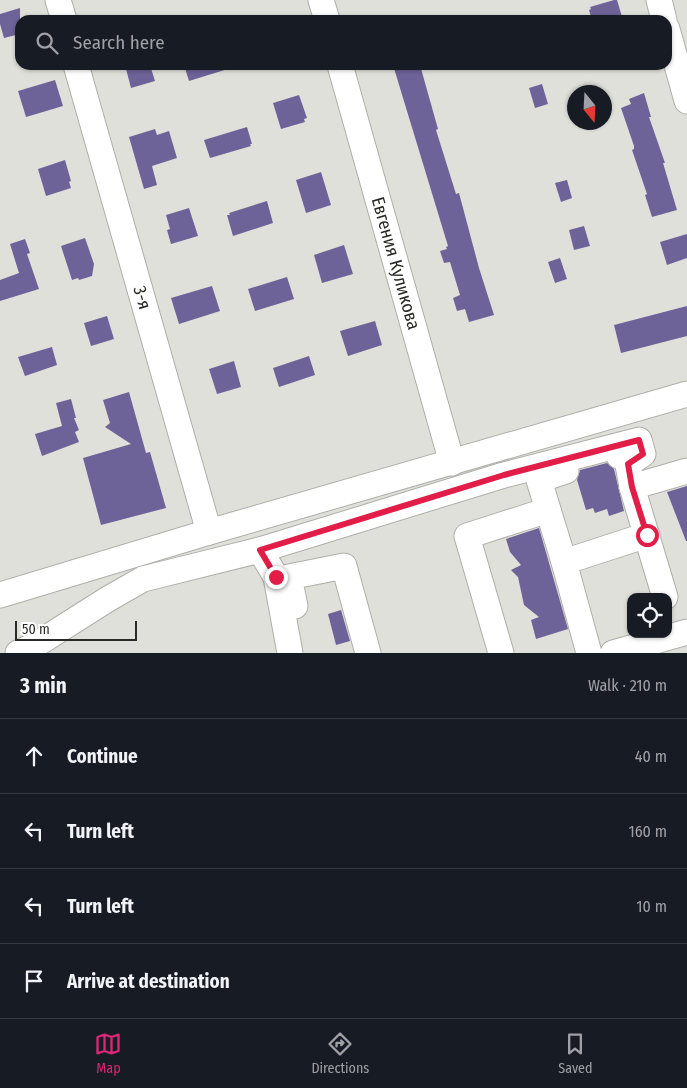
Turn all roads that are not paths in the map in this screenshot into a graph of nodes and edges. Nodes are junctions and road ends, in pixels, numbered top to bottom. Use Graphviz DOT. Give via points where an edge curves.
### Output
graph roads {
  1 [pos="58,0"];
  2 [pos="321,0"];
  3 [pos="659,0"];
  4 [pos="62,15"];
  5 [pos="326,15"];
  6 [pos="663,15"];
  7 [pos="672,47"];
  8 [pos="77,70"];
  9 [pos="341,70"];
  10 [pos="687,101"];
  11 [pos="687,394"];
  12 [pos="452,463"];
  13 [pos="687,471"];
  14 [pos="630,475"];
  15 [pos="548,510"];
  16 [pos="209,532"];
  17 [pos="647,535"];
  18 [pos="260,550"];
  19 [pos="564,562"];
  20 [pos="664,593"];
  21 [pos="0,595"];
  22 [pos="672,615"];
  23 [pos="682,634"];
  24 [pos="18,653"];
  25 [pos="290,653"];
  26 [pos="305,653"];
  27 [pos="368,653"];
  28 [pos="501,653"];
  29 [pos="589,653"];
  30 [pos="613,653"];
  1 -- 4 [label="street"];
  2 -- 5 [label="street"];
  3 -- 6 [label="street"];
  7 -- 10 [label="street"];
  8 -- 16 [label="street, 3-я"];
  9 -- 12 [label="street, Евгения Куликова"];
  11 -- 12 [label="street"];
  12 -- 16 [label="street"];
  13 -- 14 [label="street"];
  14 -- 15 [label="street" via="626,454 539,480"];
  14 -- 17 [label="street"];
  14 -- 18 [label="street" via="643,454 639,440 504,475"];
  15 -- 19 [label="street"];
  15 -- 28 [label="street" via="467,536"];
  16 -- 21 [label="street"];
  17 -- 19 [label="street"];
  17 -- 20 [label="street"];
  18 -- 24 [label="street" via="143,580"];
  18 -- 25 [label="street" via="276,577"];
  19 -- 29 [label="street"];
  22 -- 23 [label="street"];
  23 -- 30 [label="street"];
  26 -- 27 [label="street" via="289,577 344,566"];
}
